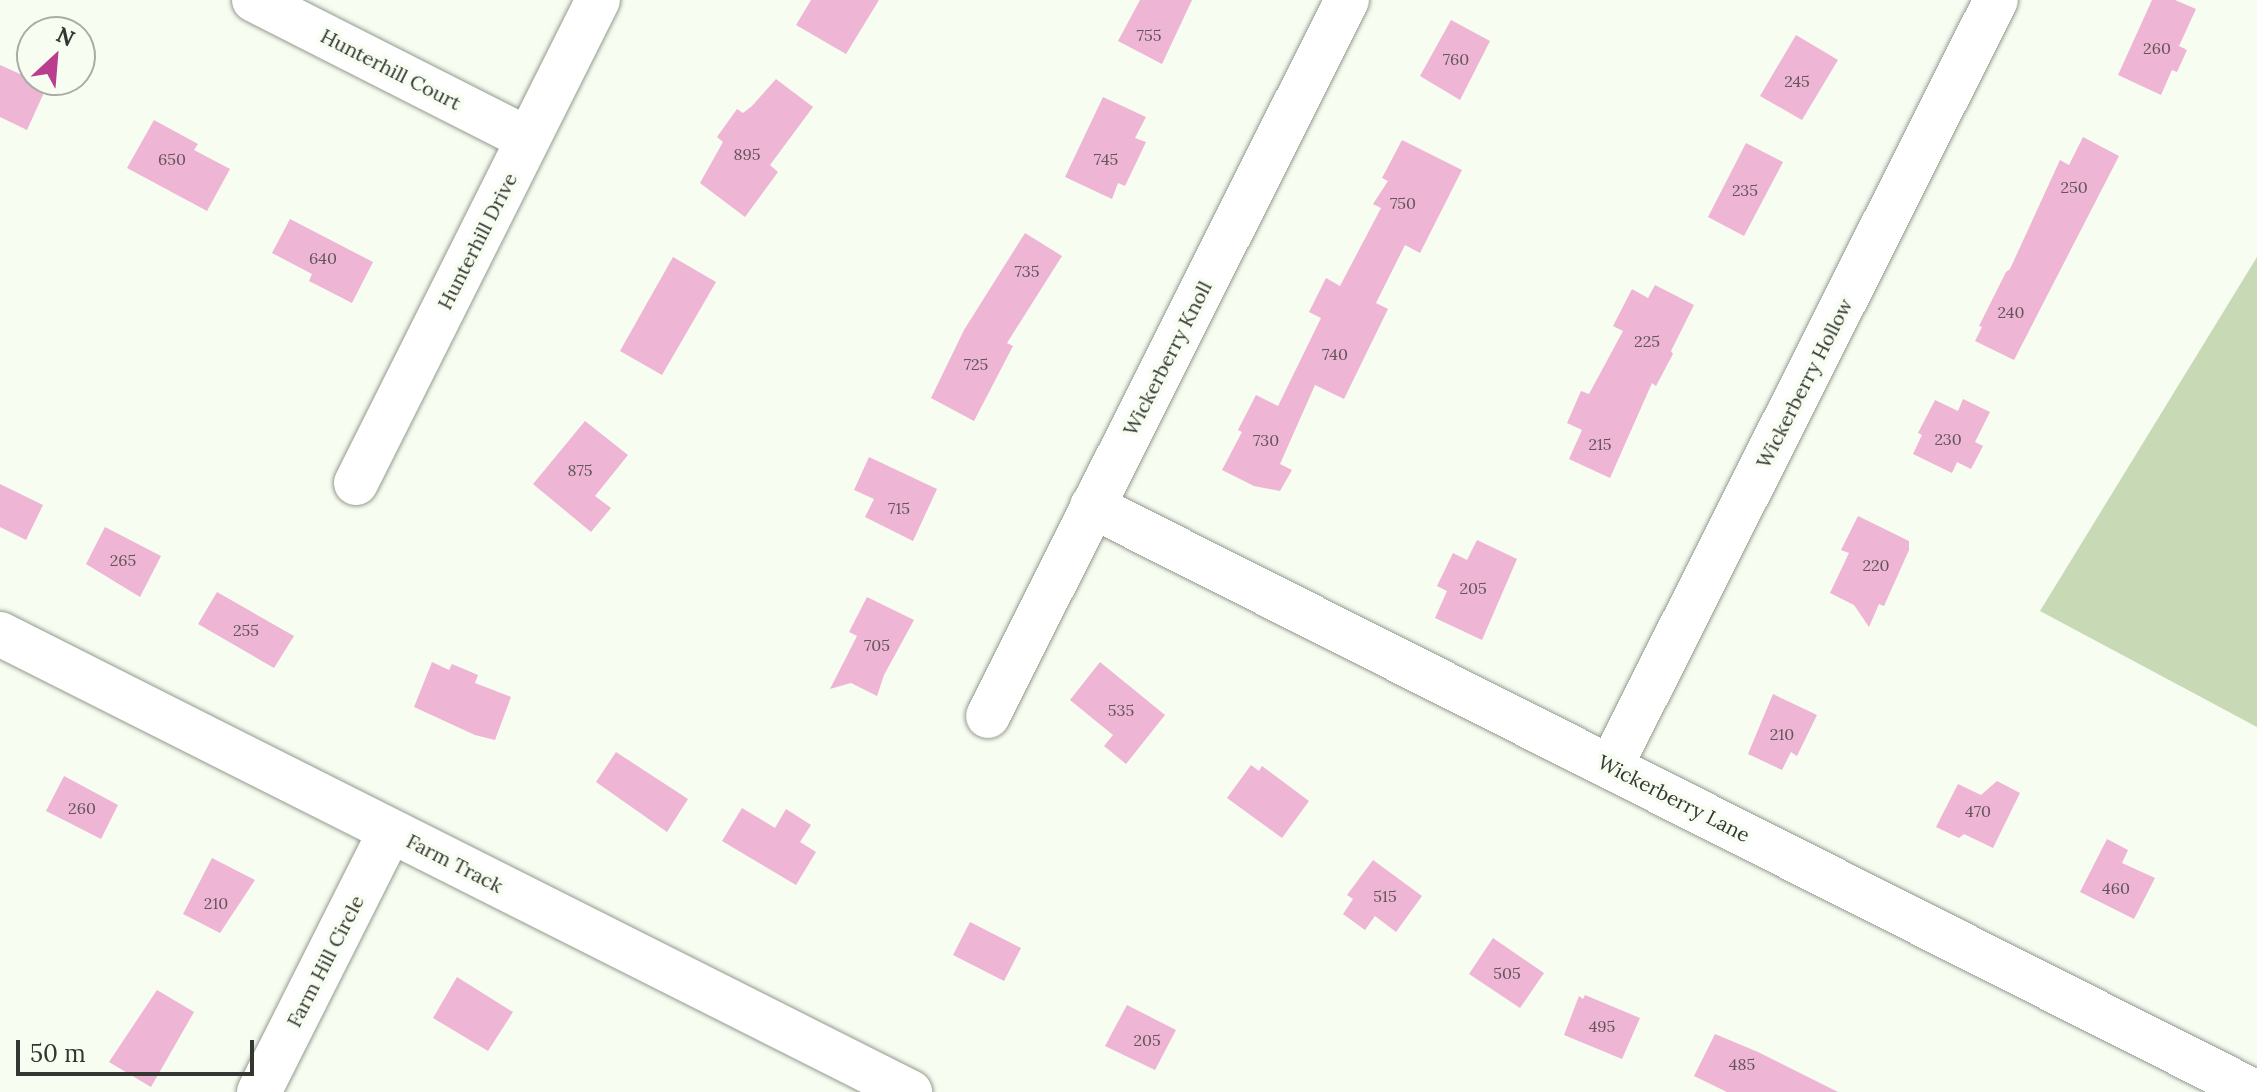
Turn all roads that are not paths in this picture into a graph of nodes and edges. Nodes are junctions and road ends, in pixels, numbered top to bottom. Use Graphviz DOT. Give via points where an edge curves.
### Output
graph roads {
  1 [pos="254,0"];
  2 [pos="598,0"];
  3 [pos="1347,0"];
  4 [pos="1996,0"];
  5 [pos="528,139"];
  6 [pos="356,483"];
  7 [pos="1092,506"];
  8 [pos="0,634"];
  9 [pos="988,716"];
  10 [pos="1611,766"];
  11 [pos="390,831"];
  12 [pos="259,1092"];
  13 [pos="910,1092"];
  14 [pos="2255,1092"];
  1 -- 5 [label="street, Hunterhill Court"];
  2 -- 5 [label="street, Hunterhill Drive"];
  3 -- 7 [label="street, Wickerberry Knoll"];
  4 -- 10 [label="street, Wickerberry Hollow"];
  5 -- 6 [label="street, Hunterhill Drive"];
  7 -- 9 [label="street, Wickerberry Knoll"];
  7 -- 10 [label="street, Wickerberry Lane"];
  8 -- 11 [label="street, Farm Track"];
  10 -- 14 [label="street, Wickerberry Lane"];
  11 -- 12 [label="street, Farm Hill Circle"];
  11 -- 13 [label="street, Farm Track"];
}
